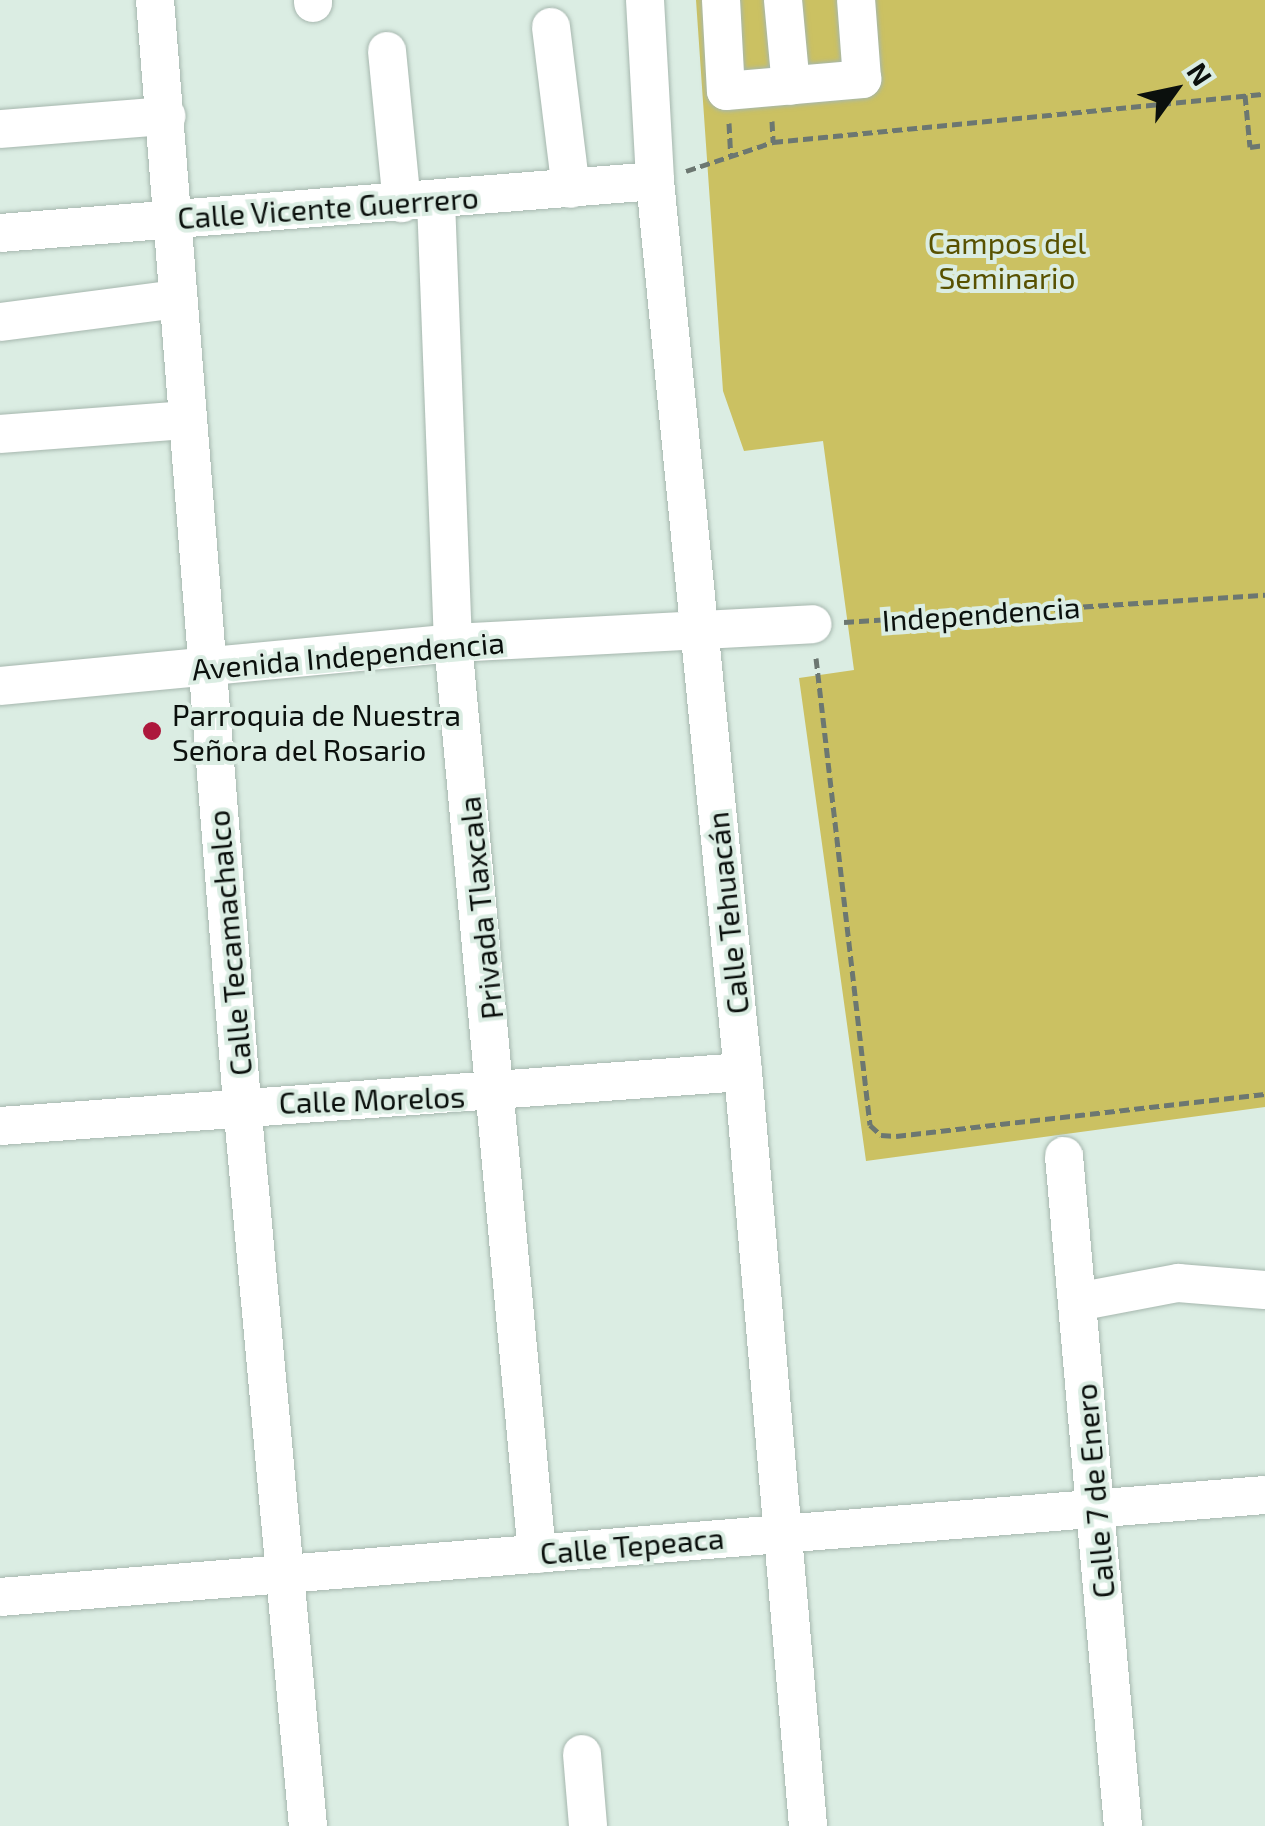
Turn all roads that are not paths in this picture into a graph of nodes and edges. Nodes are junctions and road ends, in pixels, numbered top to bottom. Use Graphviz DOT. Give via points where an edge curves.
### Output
graph roads {
  1 [pos="155,0"];
  2 [pos="645,0"];
  3 [pos="720,0"];
  4 [pos="782,0"];
  5 [pos="856,0"];
  6 [pos="551,27"];
  7 [pos="387,51"];
  8 [pos="791,86"];
  9 [pos="166,116"];
  10 [pos="0,129"];
  11 [pos="655,181"];
  12 [pos="571,189"];
  13 [pos="419,202"];
  14 [pos="171,217"];
  15 [pos="0,233"];
  16 [pos="178,299"];
  17 [pos="0,322"];
  18 [pos="185,420"];
  19 [pos="0,434"];
  20 [pos="812,624"];
  21 [pos="697,629"];
  22 [pos="453,643"];
  23 [pos="206,667"];
  24 [pos="0,686"];
  25 [pos="744,1072"];
  26 [pos="498,1094"];
  27 [pos="242,1104"];
  28 [pos="0,1126"];
  29 [pos="1064,1156"];
  30 [pos="1265,1290"];
  31 [pos="1077,1302"];
  32 [pos="1265,1495"];
  33 [pos="1095,1508"];
  34 [pos="784,1532"];
  35 [pos="537,1554"];
  36 [pos="289,1572"];
  37 [pos="0,1597"];
  38 [pos="582,1754"];
  39 [pos="308,1826"];
  40 [pos="588,1826"];
  41 [pos="808,1826"];
  42 [pos="1123,1826"];
  1 -- 9 [label="street, Calle Tecamachalco"];
  2 -- 11 [label="street, Calle Tehuacán"];
  3 -- 8 [label="street" via="726,91"];
  4 -- 8 [label="street"];
  5 -- 8 [label="street" via="862,79"];
  6 -- 12 [label="street"];
  7 -- 13 [label="street, Privada Tlaxcala"];
  9 -- 10 [label="street"];
  9 -- 14 [label="street, Calle Tecamachalco"];
  11 -- 12 [label="street, Calle Vicente Guerrero"];
  11 -- 21 [label="street, Calle Tehuacán"];
  12 -- 13 [label="street, Calle Vicente Guerrero"];
  13 -- 14 [label="street, Calle Vicente Guerrero"];
  13 -- 22 [label="street, Privada Tlaxcala"];
  14 -- 15 [label="street, Calle Vicente Guerrero"];
  14 -- 16 [label="street, Calle Tecamachalco"];
  16 -- 17 [label="street"];
  16 -- 18 [label="street, Calle Tecamachalco"];
  18 -- 19 [label="street"];
  18 -- 23 [label="street, Calle Tecamachalco"];
  20 -- 21 [label="street"];
  21 -- 22 [label="street, Avenida Independencia"];
  21 -- 25 [label="street, Calle Tehuacán"];
  22 -- 23 [label="street, Avenida Independencia"];
  22 -- 26 [label="street, Privada Tlaxcala"];
  23 -- 24 [label="street, Avenida Independencia"];
  23 -- 27 [label="street, Calle Tecamachalco"];
  25 -- 26 [label="street, Calle Morelos"];
  25 -- 34 [label="street, Calle Tehuacán"];
  26 -- 27 [label="street, Calle Morelos"];
  26 -- 35 [label="street, Privada Tlaxcala"];
  27 -- 28 [label="street, Calle Morelos"];
  27 -- 36 [label="street, Calle Tecamachalco"];
  29 -- 31 [label="street, Calle 7 de Enero"];
  30 -- 31 [label="street" via="1178,1282"];
  31 -- 33 [label="street, Calle 7 de Enero"];
  32 -- 33 [label="street, Calle Tepeaca"];
  33 -- 34 [label="street, Calle Tepeaca"];
  33 -- 42 [label="street, Calle 7 de Enero"];
  34 -- 35 [label="street, Calle Tepeaca"];
  34 -- 41 [label="street, Calle Tehuacán"];
  35 -- 36 [label="street, Calle Tepeaca"];
  36 -- 37 [label="street, Calle Tepeaca"];
  36 -- 39 [label="street, Calle Tecamachalco"];
  38 -- 40 [label="street"];
}
